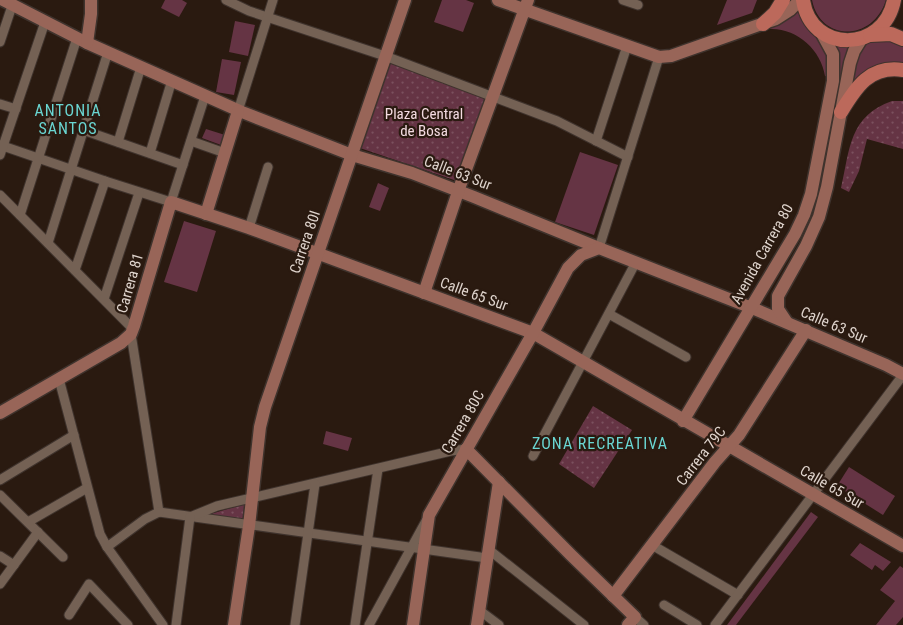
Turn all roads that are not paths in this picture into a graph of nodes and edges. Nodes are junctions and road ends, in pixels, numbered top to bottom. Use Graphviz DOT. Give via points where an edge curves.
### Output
graph roads {
  1 [pos="90,0"];
  2 [pos="226,0"];
  3 [pos="273,0"];
  4 [pos="405,0"];
  5 [pos="498,0"];
  6 [pos="623,0"];
  7 [pos="783,0"];
  8 [pos="801,0"];
  9 [pos="895,0"];
  10 [pos="7,3"];
  11 [pos="527,4"];
  12 [pos="638,5"];
  13 [pos="903,17"];
  14 [pos="268,18"];
  15 [pos="45,22"];
  16 [pos="763,24"];
  17 [pos="822,32"];
  18 [pos="865,37"];
  19 [pos="903,39"];
  20 [pos="81,40"];
  21 [pos="0,42"];
  22 [pos="627,46"];
  23 [pos="108,52"];
  24 [pos="385,56"];
  25 [pos="659,57"];
  26 [pos="141,67"];
  27 [pos="903,70"];
  28 [pos="172,80"];
  29 [pos="206,96"];
  30 [pos="492,97"];
  31 [pos="0,104"];
  32 [pos="16,109"];
  33 [pos="238,111"];
  34 [pos="841,112"];
  35 [pos="83,130"];
  36 [pos="191,141"];
  37 [pos="596,141"];
  38 [pos="118,142"];
  39 [pos="1,149"];
  40 [pos="150,153"];
  41 [pos="225,153"];
  42 [pos="352,155"];
  43 [pos="628,157"];
  44 [pos="38,158"];
  45 [pos="183,164"];
  46 [pos="268,166"];
  47 [pos="71,169"];
  48 [pos="105,181"];
  49 [pos="458,191"];
  50 [pos="139,192"];
  51 [pos="0,195"];
  52 [pos="171,202"];
  53 [pos="206,214"];
  54 [pos="20,215"];
  55 [pos="249,228"];
  56 [pos="48,243"];
  57 [pos="598,248"];
  58 [pos="318,254"];
  59 [pos="636,262"];
  60 [pos="75,270"];
  61 [pos="424,293"];
  62 [pos="104,299"];
  63 [pos="752,308"];
  64 [pos="609,314"];
  65 [pos="786,322"];
  66 [pos="806,330"];
  67 [pos="132,331"];
  68 [pos="533,333"];
  69 [pos="686,357"];
  70 [pos="583,362"];
  71 [pos="903,374"];
  72 [pos="59,379"];
  73 [pos="0,413"];
  74 [pos="683,421"];
  75 [pos="74,435"];
  76 [pos="729,446"];
  77 [pos="466,449"];
  78 [pos="533,456"];
  79 [pos="378,469"];
  80 [pos="0,480"];
  81 [pos="499,482"];
  82 [pos="315,484"];
  83 [pos="88,488"];
  84 [pos="0,495"];
  85 [pos="814,495"];
  86 [pos="252,499"];
  87 [pos="159,512"];
  88 [pos="190,517"];
  89 [pos="28,522"];
  90 [pos="249,526"];
  91 [pos="38,532"];
  92 [pos="308,534"];
  93 [pos="366,542"];
  94 [pos="652,545"];
  95 [pos="903,546"];
  96 [pos="106,547"];
  97 [pos="418,549"];
  98 [pos="488,554"];
  99 [pos="0,556"];
  100 [pos="63,557"];
  101 [pos="14,565"];
  102 [pos="0,584"];
  103 [pos="738,595"];
  104 [pos="613,596"];
  105 [pos="664,605"];
  106 [pos="479,610"];
  107 [pos="69,615"];
  108 [pos="683,616"];
  109 [pos="636,622"];
  110 [pos="128,625"];
  111 [pos="163,625"];
  112 [pos="176,625"];
  113 [pos="234,625"];
  114 [pos="295,625"];
  115 [pos="354,625"];
  116 [pos="369,625"];
  117 [pos="413,625"];
  118 [pos="477,625"];
  119 [pos="499,625"];
  120 [pos="584,625"];
  121 [pos="676,625"];
  122 [pos="697,625"];
  123 [pos="715,625"];
  1 -- 20 [label="street" via="91,14"];
  2 -- 14 [label="street"];
  3 -- 14 [label="street"];
  4 -- 24 [label="street, Carrera 80I"];
  5 -- 11 [label="street"];
  6 -- 12 [label="street"];
  7 -- 16 [label="main road"];
  8 -- 16 [label="street" via="784,15"];
  8 -- 17 [label="main road" via="808,16"];
  9 -- 13 [label="main road"];
  9 -- 18 [label="main road" via="887,19"];
  10 -- 15 [label="street, Calle 63 Sur"];
  10 -- 21 [label="street"];
  11 -- 22 [label="street"];
  11 -- 30 [label="street"];
  14 -- 24 [label="street"];
  14 -- 33 [label="street"];
  15 -- 20 [label="street, Calle 63 Sur"];
  15 -- 32 [label="street"];
  16 -- 25 [label="street" via="671,56"];
  17 -- 18 [label="main road" via="843,40"];
  17 -- 63 [label="street, Avenida Carrera 80" via="833,54 834,70 811,194 798,229"];
  18 -- 19 [label="main road" via="891,34"];
  18 -- 34 [label="street" via="850,62"];
  20 -- 23 [label="street, Calle 63 Sur"];
  20 -- 44 [label="street"];
  22 -- 25 [label="street"];
  22 -- 37 [label="street"];
  23 -- 26 [label="street, Calle 63 Sur"];
  23 -- 35 [label="street"];
  24 -- 30 [label="street"];
  24 -- 42 [label="street, Carrera 80I"];
  25 -- 43 [label="street"];
  26 -- 28 [label="street, Calle 63 Sur"];
  26 -- 38 [label="street"];
  27 -- 34 [label="main road" via="890,69 866,79"];
  28 -- 29 [label="street, Calle 63 Sur"];
  28 -- 40 [label="street"];
  29 -- 33 [label="street, Calle 63 Sur"];
  29 -- 36 [label="street, Carrera 81"];
  30 -- 37 [label="street" via="557,121"];
  30 -- 49 [label="street"];
  31 -- 32 [label="street"];
  32 -- 39 [label="street"];
  33 -- 41 [label="street"];
  33 -- 42 [label="street, Calle 63 Sur"];
  34 -- 65 [label="street" via="819,217 778,296 778,309"];
  35 -- 38 [label="street"];
  35 -- 47 [label="street"];
  36 -- 41 [label="street"];
  36 -- 45 [label="street, Carrera 81"];
  37 -- 43 [label="street"];
  38 -- 40 [label="street"];
  39 -- 44 [label="street, Calle 65 Sur"];
  40 -- 45 [label="street"];
  41 -- 53 [label="street"];
  42 -- 49 [label="street, Calle 63 Sur"];
  42 -- 58 [label="street, Carrera 80I"];
  43 -- 57 [label="street"];
  44 -- 47 [label="street, Calle 65 Sur"];
  44 -- 54 [label="street"];
  45 -- 52 [label="street, Carrera 81"];
  46 -- 55 [label="street"];
  47 -- 48 [label="street, Calle 65 Sur"];
  47 -- 56 [label="street"];
  48 -- 50 [label="street, Calle 65 Sur"];
  48 -- 60 [label="street"];
  49 -- 57 [label="street, Calle 63 Sur"];
  49 -- 61 [label="street"];
  50 -- 52 [label="street, Calle 65 Sur"];
  50 -- 62 [label="street"];
  51 -- 54 [label="street"];
  52 -- 53 [label="street, Calle 65 Sur"];
  52 -- 67 [label="street, Carrera 81"];
  53 -- 55 [label="street, Calle 65 Sur"];
  54 -- 56 [label="street"];
  55 -- 58 [label="street, Calle 65 Sur"];
  56 -- 60 [label="street"];
  57 -- 59 [label="street, Calle 63 Sur"];
  57 -- 68 [label="street, Carrera 80C" via="571,263"];
  58 -- 61 [label="street, Calle 65 Sur"];
  58 -- 86 [label="street, Carrera 80I" via="265,407"];
  59 -- 63 [label="street, Calle 63 Sur"];
  59 -- 64 [label="street"];
  60 -- 62 [label="street"];
  61 -- 68 [label="street, Calle 65 Sur"];
  62 -- 67 [label="street"];
  63 -- 65 [label="street, Calle 63 Sur"];
  63 -- 74 [label="street, Avenida Carrera 80"];
  64 -- 69 [label="street"];
  64 -- 70 [label="street"];
  65 -- 66 [label="street, Calle 63 Sur"];
  66 -- 71 [label="street, Calle 63 Sur"];
  66 -- 76 [label="street, Carrera 79C"];
  67 -- 72 [label="street, Carrera 81" via="121,343"];
  67 -- 87 [label="street"];
  68 -- 70 [label="street, Calle 65 Sur"];
  68 -- 77 [label="street, Carrera 80C"];
  70 -- 74 [label="street, Calle 65 Sur"];
  70 -- 78 [label="street"];
  71 -- 85 [label="street"];
  72 -- 73 [label="street, Carrera 81"];
  72 -- 75 [label="street"];
  74 -- 76 [label="street, Calle 65 Sur"];
  75 -- 80 [label="street"];
  75 -- 83 [label="street"];
  76 -- 85 [label="street, Calle 65 Sur"];
  76 -- 94 [label="street, Carrera 79C"];
  77 -- 79 [label="street"];
  77 -- 81 [label="street"];
  77 -- 97 [label="street, Carrera 80C" via="429,514"];
  79 -- 82 [label="street"];
  79 -- 93 [label="street"];
  81 -- 98 [label="street"];
  81 -- 104 [label="street"];
  82 -- 86 [label="street"];
  82 -- 92 [label="street"];
  83 -- 89 [label="street"];
  83 -- 96 [label="street"];
  84 -- 89 [label="street"];
  85 -- 95 [label="street, Calle 65 Sur"];
  85 -- 103 [label="street"];
  86 -- 88 [label="street" via="217,506"];
  86 -- 90 [label="street, Carrera 80I"];
  87 -- 88 [label="street"];
  87 -- 96 [label="street"];
  88 -- 90 [label="street"];
  88 -- 112 [label="street"];
  89 -- 91 [label="street"];
  90 -- 92 [label="street"];
  90 -- 113 [label="street, Carrera 80I"];
  91 -- 100 [label="street"];
  91 -- 101 [label="street"];
  92 -- 93 [label="street"];
  92 -- 114 [label="street"];
  93 -- 97 [label="street"];
  93 -- 115 [label="street"];
  94 -- 103 [label="street"];
  94 -- 104 [label="street, Carrera 79C"];
  96 -- 111 [label="street"];
  97 -- 98 [label="street"];
  97 -- 116 [label="street"];
  97 -- 117 [label="street"];
  98 -- 106 [label="street"];
  98 -- 120 [label="street"];
  99 -- 101 [label="street"];
  101 -- 102 [label="street"];
  103 -- 123 [label="street"];
  104 -- 109 [label="street"];
  105 -- 108 [label="street"];
  106 -- 118 [label="street"];
  106 -- 119 [label="street"];
  107 -- 110 [label="street" via="89,584"];
  108 -- 121 [label="street"];
  108 -- 122 [label="street"];
}
